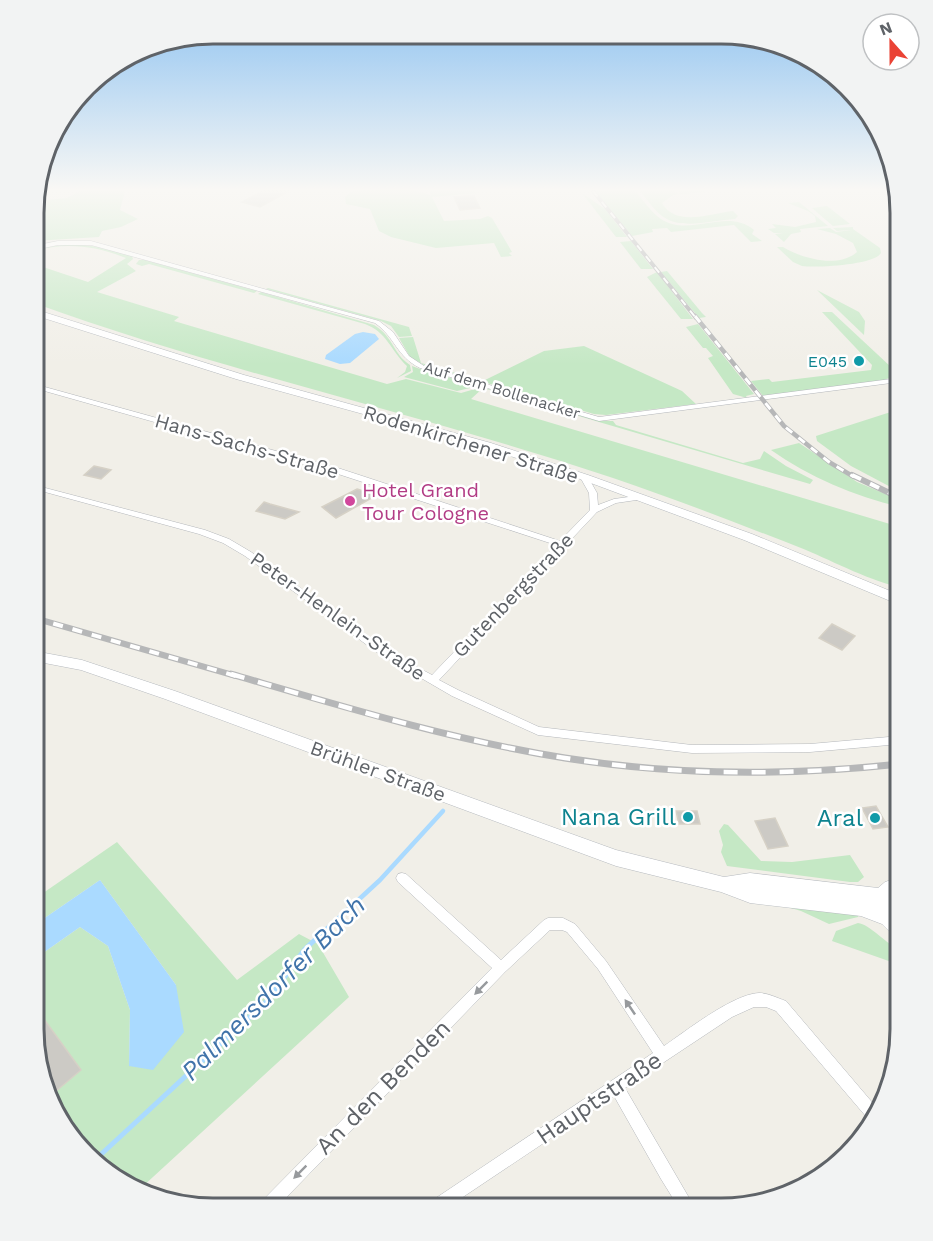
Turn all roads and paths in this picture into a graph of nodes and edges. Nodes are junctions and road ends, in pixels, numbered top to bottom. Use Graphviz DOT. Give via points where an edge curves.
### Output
graph roads {
  1 [pos="112,249"];
  2 [pos="44,315"];
  3 [pos="890,381"];
  4 [pos="44,389"];
  5 [pos="584,477"];
  6 [pos="44,490"];
  7 [pos="640,497"];
  8 [pos="594,510"];
  9 [pos="562,544"];
  10 [pos="890,596"];
  11 [pos="44,658"];
  12 [pos="432,681"];
  13 [pos="889,741"];
  14 [pos="402,878"];
  15 [pos="722,884"];
  16 [pos="889,889"];
  17 [pos="882,897"];
  18 [pos="886,917"];
  19 [pos="889,920"];
  20 [pos="501,968"];
  21 [pos="663,1056"];
  22 [pos="616,1086"];
  23 [pos="869,1109"];
  24 [pos="275,1198"];
  25 [pos="448,1198"];
  26 [pos="682,1198"];
  1 -- 3 [label="street, Auf dem Bollenacker" via="377,322 391,332 405,357 422,367 599,419"];
  2 -- 5 [label="main road, Rodenkirchener Straße" via="207,368 487,445"];
  4 -- 9 [label="street, Hans-Sachs-Straße" via="338,471"];
  5 -- 7 [label="main road, Rodenkirchener Straße"];
  5 -- 8 [label="street" via="593,493"];
  6 -- 12 [label="street, Peter-Henlein-Straße" via="226,541 381,651"];
  7 -- 8 [label="street" via="614,501"];
  7 -- 10 [label="main road, Rodenkirchener Straße"];
  8 -- 9 [label="street, Gutenbergstraße"];
  9 -- 12 [label="street, Gutenbergstraße"];
  11 -- 15 [label="main road, Brühler Straße" via="82,665 170,695 616,858"];
  12 -- 13 [label="street, Peter-Henlein-Straße" via="538,731 614,741 738,749"];
  14 -- 20 [label="street"];
  15 -- 17 [label="main road, Brühler Straße" via="750,881"];
  15 -- 18 [label="main road, Brühler Straße" via="750,895 861,908"];
  16 -- 17 [label="main road"];
  17 -- 18 [label="main road"];
  18 -- 19 [label="main road"];
  21 -- 20 [label="street, An den Benden, one-way" via="602,965 571,928 563,924 542,927"];
  20 -- 24 [label="street, An den Benden, one-way"];
  21 -- 22 [label="street, Hauptstraße"];
  21 -- 23 [label="street, Hauptstraße" via="727,1012 751,1000 766,998 781,1006"];
  22 -- 25 [label="street, Hauptstraße"];
  22 -- 26 [label="street"];
}
